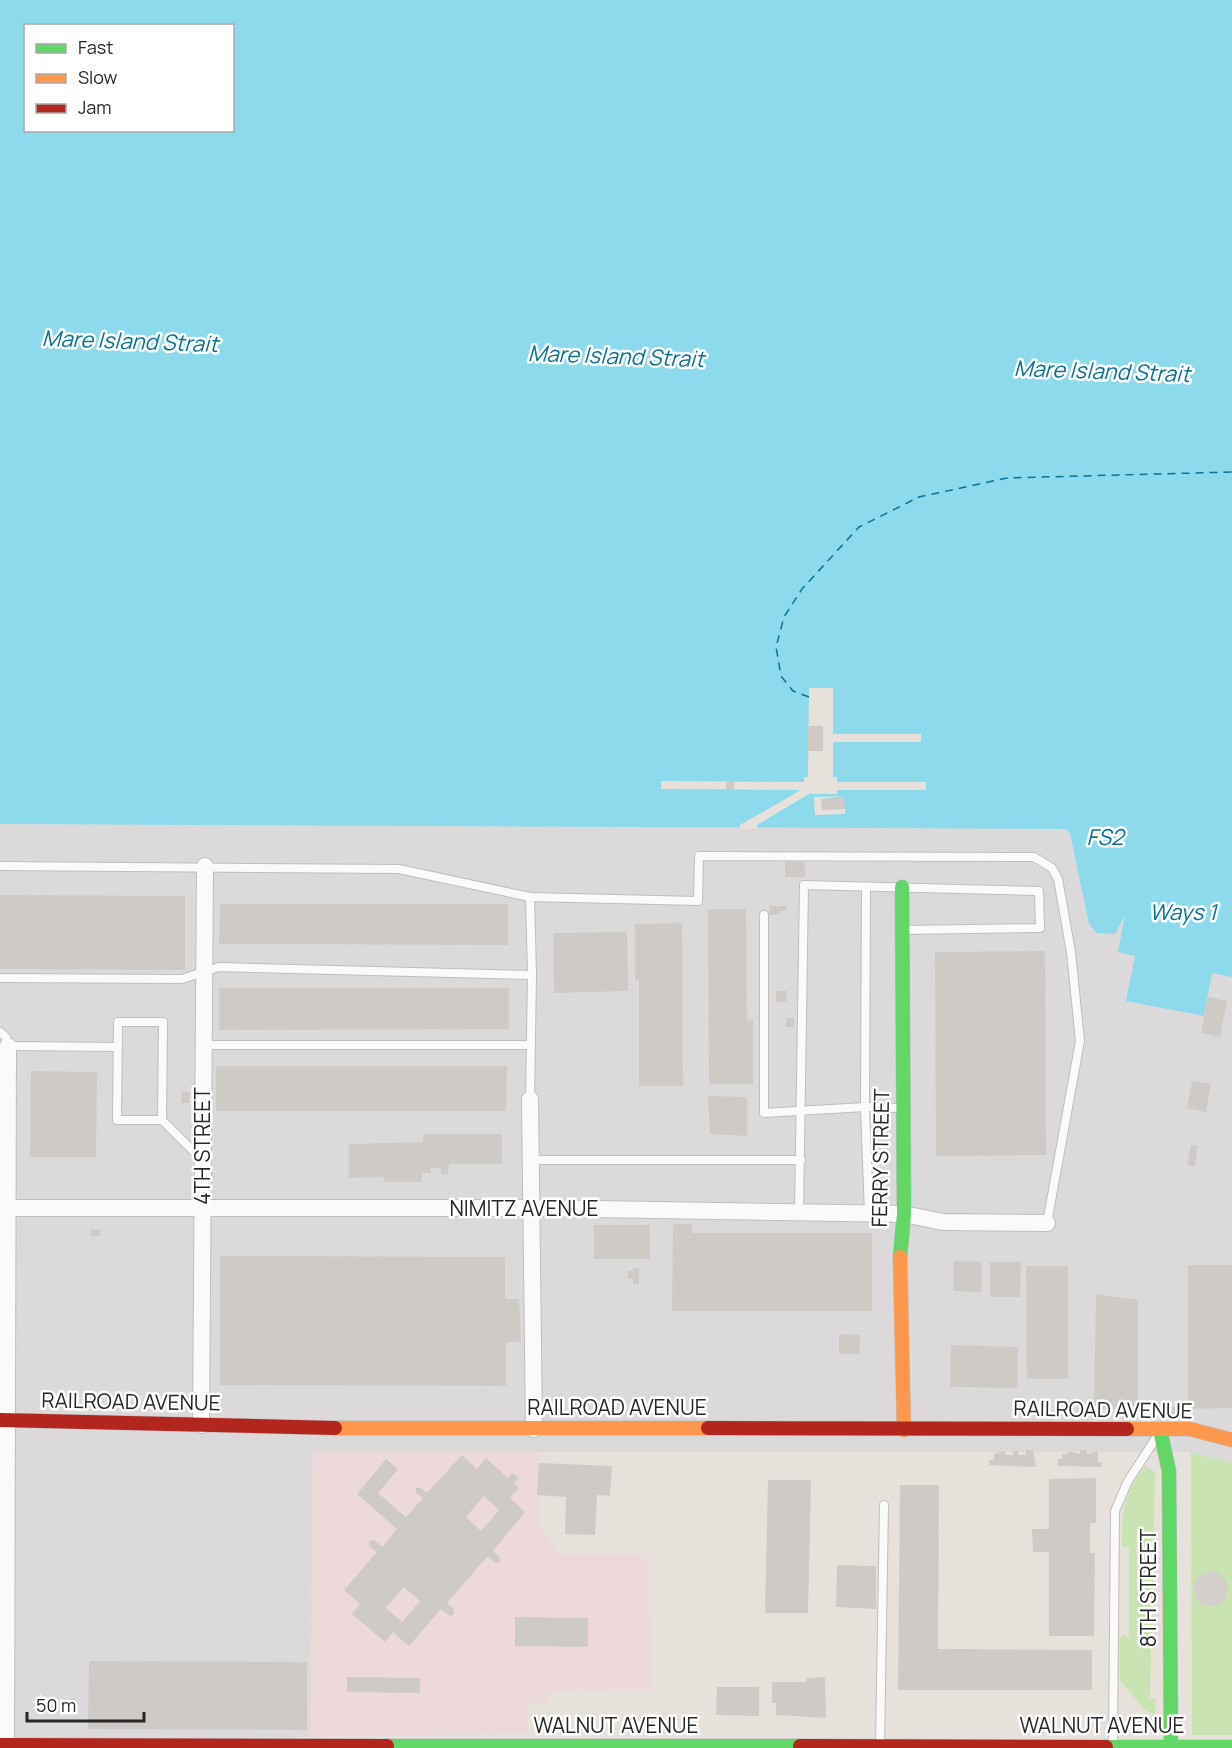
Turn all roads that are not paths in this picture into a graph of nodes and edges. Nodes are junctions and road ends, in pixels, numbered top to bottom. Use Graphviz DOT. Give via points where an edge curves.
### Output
graph roads {
  1 [pos="0,866"];
  2 [pos="205,866"];
  3 [pos="866,887"];
  4 [pos="902,887"];
  5 [pos="530,897"];
  6 [pos="764,915"];
  7 [pos="903,930"];
  8 [pos="203,972"];
  9 [pos="532,975"];
  10 [pos="0,978"];
  11 [pos="4,1039"];
  12 [pos="204,1045"];
  13 [pos="531,1045"];
  14 [pos="117,1047"];
  15 [pos="530,1099"];
  16 [pos="865,1107"];
  17 [pos="903,1108"];
  18 [pos="802,1113"];
  19 [pos="162,1120"];
  20 [pos="531,1160"];
  21 [pos="801,1160"];
  22 [pos="203,1161"];
  23 [pos="3,1208"];
  24 [pos="531,1209"];
  25 [pos="203,1210"];
  26 [pos="799,1213"];
  27 [pos="869,1214"];
  28 [pos="904,1214"];
  29 [pos="1047,1223"];
  30 [pos="2,1420"];
  31 [pos="201,1425"];
  32 [pos="534,1429"];
  33 [pos="904,1430"];
  34 [pos="1160,1431"];
  35 [pos="1232,1440"];
  36 [pos="884,1505"];
  37 [pos="4,1746"];
  38 [pos="1113,1747"];
  39 [pos="1171,1747"];
  40 [pos="1232,1747"];
  41 [pos="531,1748"];
  42 [pos="880,1748"];
  1 -- 2 [label="lane"];
  2 -- 5 [label="lane" via="399,869"];
  2 -- 8 [label="street, 4TH STREET"];
  3 -- 4 [label="lane"];
  3 -- 16 [label="lane"];
  3 -- 18 [label="lane" via="804,885"];
  4 -- 7 [label="street, FERRY STREET"];
  4 -- 7 [label="lane" via="1039,891 1040,919 1040,928"];
  5 -- 9 [label="lane"];
  5 -- 29 [label="lane" via="698,901 699,856 1034,857 1044,861 1055,874 1061,891 1080,1041"];
  6 -- 18 [label="lane" via="764,1113"];
  7 -- 17 [label="street, FERRY STREET"];
  8 -- 9 [label="lane" via="219,967"];
  8 -- 10 [label="lane" via="182,979"];
  8 -- 12 [label="street, 4TH STREET"];
  9 -- 13 [label="lane"];
  11 -- 14 [label="lane"];
  11 -- 23 [label="street"];
  12 -- 13 [label="lane"];
  12 -- 22 [label="street, 4TH STREET"];
  13 -- 15 [label="lane"];
  14 -- 19 [label="lane" via="117,1120"];
  14 -- 19 [label="lane" via="118,1022 163,1022"];
  15 -- 20 [label="street"];
  16 -- 17 [label="lane"];
  16 -- 18 [label="lane"];
  16 -- 27 [label="lane"];
  17 -- 28 [label="street, FERRY STREET"];
  18 -- 21 [label="lane"];
  19 -- 22 [label="lane"];
  20 -- 21 [label="lane"];
  20 -- 24 [label="street"];
  21 -- 26 [label="lane"];
  22 -- 25 [label="street, 4TH STREET"];
  23 -- 25 [label="street, NIMITZ AVENUE"];
  23 -- 30 [label="street"];
  24 -- 25 [label="street, NIMITZ AVENUE"];
  24 -- 26 [label="street, NIMITZ AVENUE"];
  24 -- 32 [label="street"];
  25 -- 31 [label="street, 4TH STREET"];
  26 -- 27 [label="street, NIMITZ AVENUE"];
  27 -- 28 [label="street, NIMITZ AVENUE"];
  28 -- 29 [label="street, NIMITZ AVENUE" via="943,1222"];
  28 -- 33 [label="street, FERRY STREET" via="900,1251"];
  30 -- 31 [label="street, RAILROAD AVENUE"];
  30 -- 37 [label="street"];
  31 -- 32 [label="street, RAILROAD AVENUE"];
  32 -- 33 [label="street, RAILROAD AVENUE"];
  33 -- 34 [label="street, RAILROAD AVENUE"];
  34 -- 35 [label="street, RAILROAD AVENUE" via="1190,1429"];
  34 -- 38 [label="lane" via="1128,1480 1115,1512"];
  34 -- 39 [label="street, 8TH STREET" via="1169,1471"];
  36 -- 42 [label="lane"];
  37 -- 41 [label="street, WALNUT AVENUE"];
  38 -- 39 [label="street, WALNUT AVENUE"];
  38 -- 42 [label="street, WALNUT AVENUE"];
  39 -- 40 [label="street, WALNUT AVENUE"];
  41 -- 42 [label="street, WALNUT AVENUE"];
}
